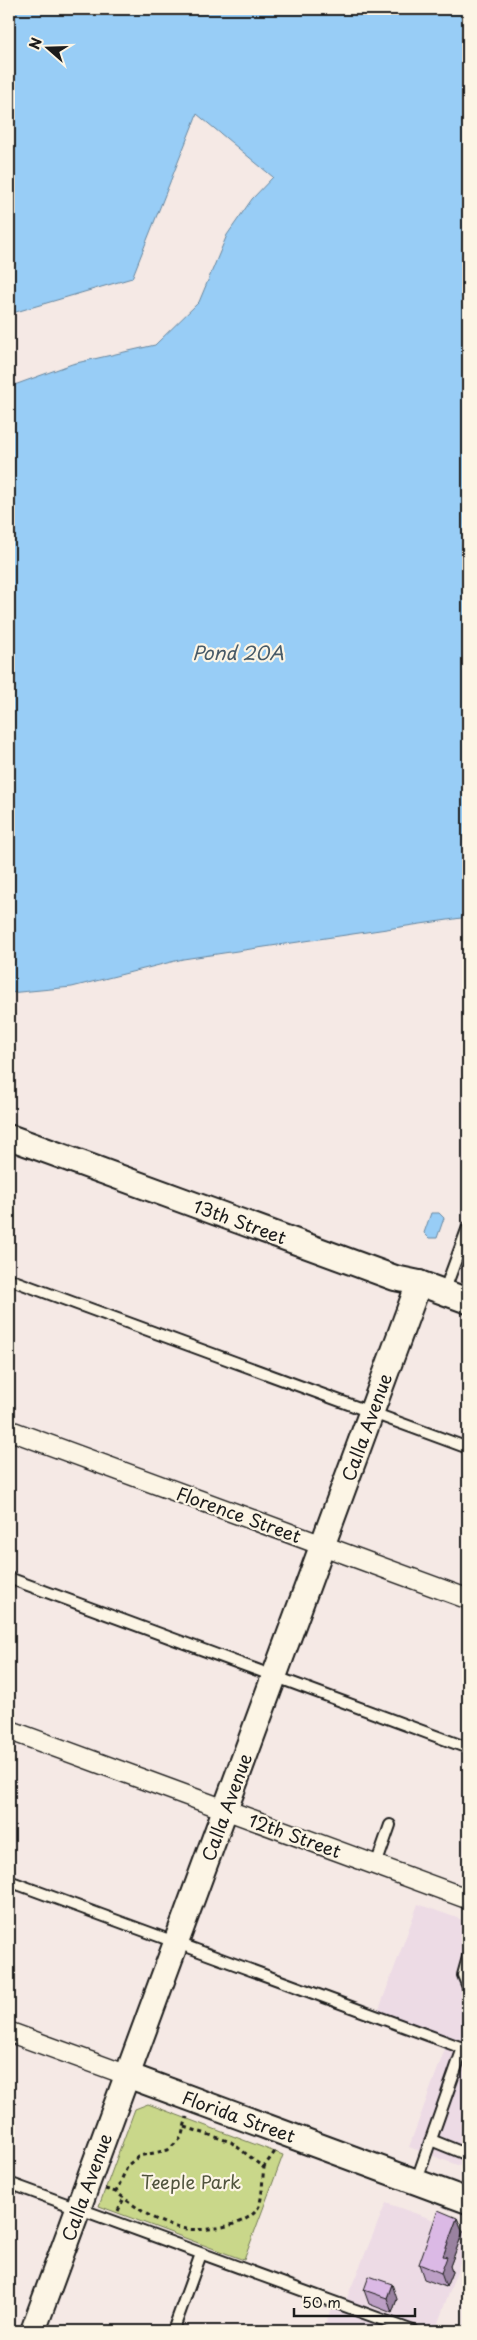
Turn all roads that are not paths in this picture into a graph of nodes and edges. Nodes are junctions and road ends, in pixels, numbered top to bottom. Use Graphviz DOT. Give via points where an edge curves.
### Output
graph roads {
  1 [pos="10,1142"];
  2 [pos="468,1227"];
  3 [pos="9,1279"];
  4 [pos="419,1283"];
  5 [pos="444,1292"];
  6 [pos="468,1301"];
  7 [pos="371,1412"];
  8 [pos="9,1430"];
  9 [pos="468,1448"];
  10 [pos="322,1545"];
  11 [pos="9,1578"];
  12 [pos="468,1599"];
  13 [pos="274,1676"];
  14 [pos="9,1730"];
  15 [pos="468,1748"];
  16 [pos="225,1810"];
  17 [pos="390,1824"];
  18 [pos="376,1865"];
  19 [pos="9,1881"];
  20 [pos="468,1899"];
  21 [pos="176,1942"];
  22 [pos="468,1957"];
  23 [pos="468,1987"];
  24 [pos="9,2032"];
  25 [pos="466,2049"];
  26 [pos="127,2075"];
  27 [pos="430,2140"];
  28 [pos="468,2155"];
  29 [pos="416,2182"];
  30 [pos="9,2183"];
  31 [pos="468,2201"];
  32 [pos="78,2208"];
  33 [pos="201,2254"];
  34 [pos="33,2331"];
  35 [pos="173,2331"];
  36 [pos="413,2331"];
  1 -- 4 [label="street, 13th Street" via="395,1278"];
  2 -- 5 [label="lane"];
  3 -- 7 [label="lane"];
  4 -- 5 [label="street, 13th Street"];
  4 -- 7 [label="street, Calla Avenue"];
  5 -- 6 [label="street, 13th Street"];
  7 -- 9 [label="lane"];
  7 -- 10 [label="street, Calla Avenue"];
  8 -- 10 [label="street, Florence Street"];
  10 -- 12 [label="street, Florence Street"];
  10 -- 13 [label="street, Calla Avenue"];
  11 -- 13 [label="lane"];
  13 -- 15 [label="lane"];
  13 -- 16 [label="street, Calla Avenue"];
  14 -- 16 [label="street, 12th Street"];
  16 -- 18 [label="street, 12th Street"];
  16 -- 21 [label="street, Calla Avenue"];
  17 -- 18 [label="lane"];
  18 -- 20 [label="street, 12th Street"];
  19 -- 21 [label="lane"];
  21 -- 25 [label="lane"];
  21 -- 26 [label="street, Calla Avenue"];
  22 -- 23 [label="lane" via="463,1974"];
  24 -- 26 [label="street, Florida Street"];
  25 -- 27 [label="lane"];
  26 -- 29 [label="street, Florida Street"];
  26 -- 32 [label="street, Calla Avenue"];
  27 -- 28 [label="lane"];
  27 -- 29 [label="lane"];
  29 -- 31 [label="street, Florida Street"];
  30 -- 32 [label="lane"];
  32 -- 33 [label="lane"];
  32 -- 34 [label="street, Calla Avenue"];
  33 -- 35 [label="lane"];
  33 -- 36 [label="lane"];
}
